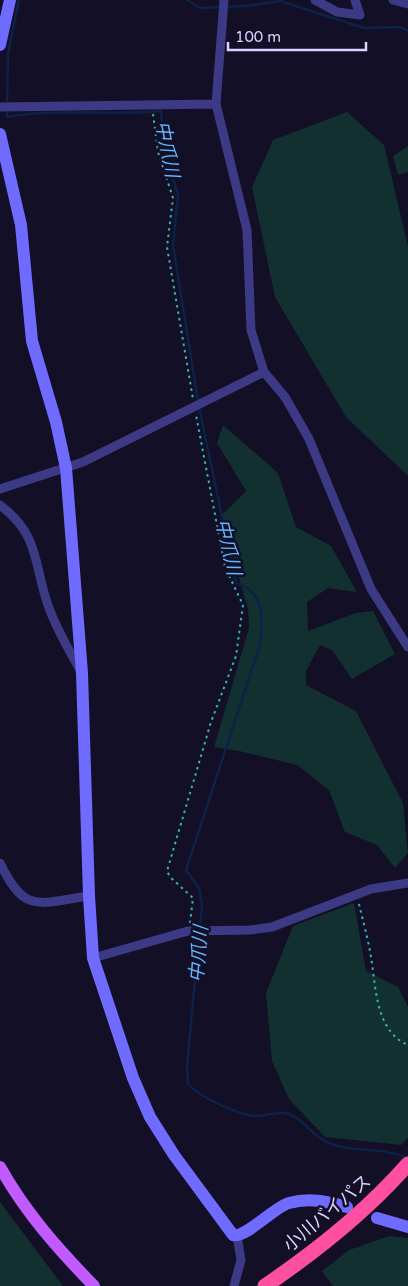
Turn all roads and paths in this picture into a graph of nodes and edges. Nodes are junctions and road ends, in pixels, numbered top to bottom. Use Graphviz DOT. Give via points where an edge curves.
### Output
graph roads {
  1 [pos="10,0"];
  2 [pos="224,0"];
  3 [pos="315,0"];
  4 [pos="355,0"];
  5 [pos="393,0"];
  6 [pos="408,4"];
  7 [pos="0,45"];
  8 [pos="152,104"];
  9 [pos="216,104"];
  10 [pos="0,107"];
  11 [pos="0,134"];
  12 [pos="264,372"];
  13 [pos="195,406"];
  14 [pos="66,468"];
  15 [pos="0,489"];
  16 [pos="0,505"];
  17 [pos="408,647"];
  18 [pos="82,673"];
  19 [pos="0,863"];
  20 [pos="408,883"];
  21 [pos="357,895"];
  22 [pos="89,896"];
  23 [pos="188,931"];
  24 [pos="93,958"];
  25 [pos="408,1045"];
  26 [pos="408,1164"];
  27 [pos="0,1167"];
  28 [pos="348,1207"];
  29 [pos="377,1218"];
  30 [pos="408,1227"];
  31 [pos="237,1236"];
  32 [pos="94,1286"];
  33 [pos="234,1286"];
  34 [pos="265,1286"];
  1 -- 7 [label="street"];
  2 -- 9 [label="street"];
  3 -- 4 [label="street" via="337,12 360,14"];
  5 -- 6 [label="street"];
  8 -- 9 [label="street"];
  8 -- 10 [label="street"];
  8 -- 13 [label="path" via="158,152 173,198 167,247"];
  9 -- 12 [label="street" via="247,230 251,330"];
  11 -- 14 [label="street" via="21,225 32,341"];
  12 -- 13 [label="street"];
  12 -- 17 [label="street" via="285,397 309,439 371,589"];
  13 -- 14 [label="street"];
  13 -- 23 [label="path" via="225,567 242,605 236,656 211,722 167,871 193,898"];
  14 -- 15 [label="street"];
  14 -- 18 [label="street"];
  16 -- 18 [label="street" via="20,522 31,542 48,606 60,636"];
  18 -- 22 [label="street"];
  19 -- 22 [label="street" via="10,884 20,896 31,901"];
  20 -- 21 [label="street" via="371,889"];
  21 -- 23 [label="street" via="272,927"];
  21 -- 25 [label="path" via="376,995 388,1027"];
  22 -- 24 [label="street"];
  23 -- 24 [label="street"];
  24 -- 31 [label="street" via="133,1078 150,1117 227,1229"];
  26 -- 34 [label="highway, 小川バイパス" via="362,1212"];
  27 -- 32 [label="main road" via="53,1244"];
  28 -- 31 [label="street" via="317,1200 289,1203 277,1207"];
  29 -- 30 [label="street"];
  31 -- 33 [label="street" via="240,1260"];
}
